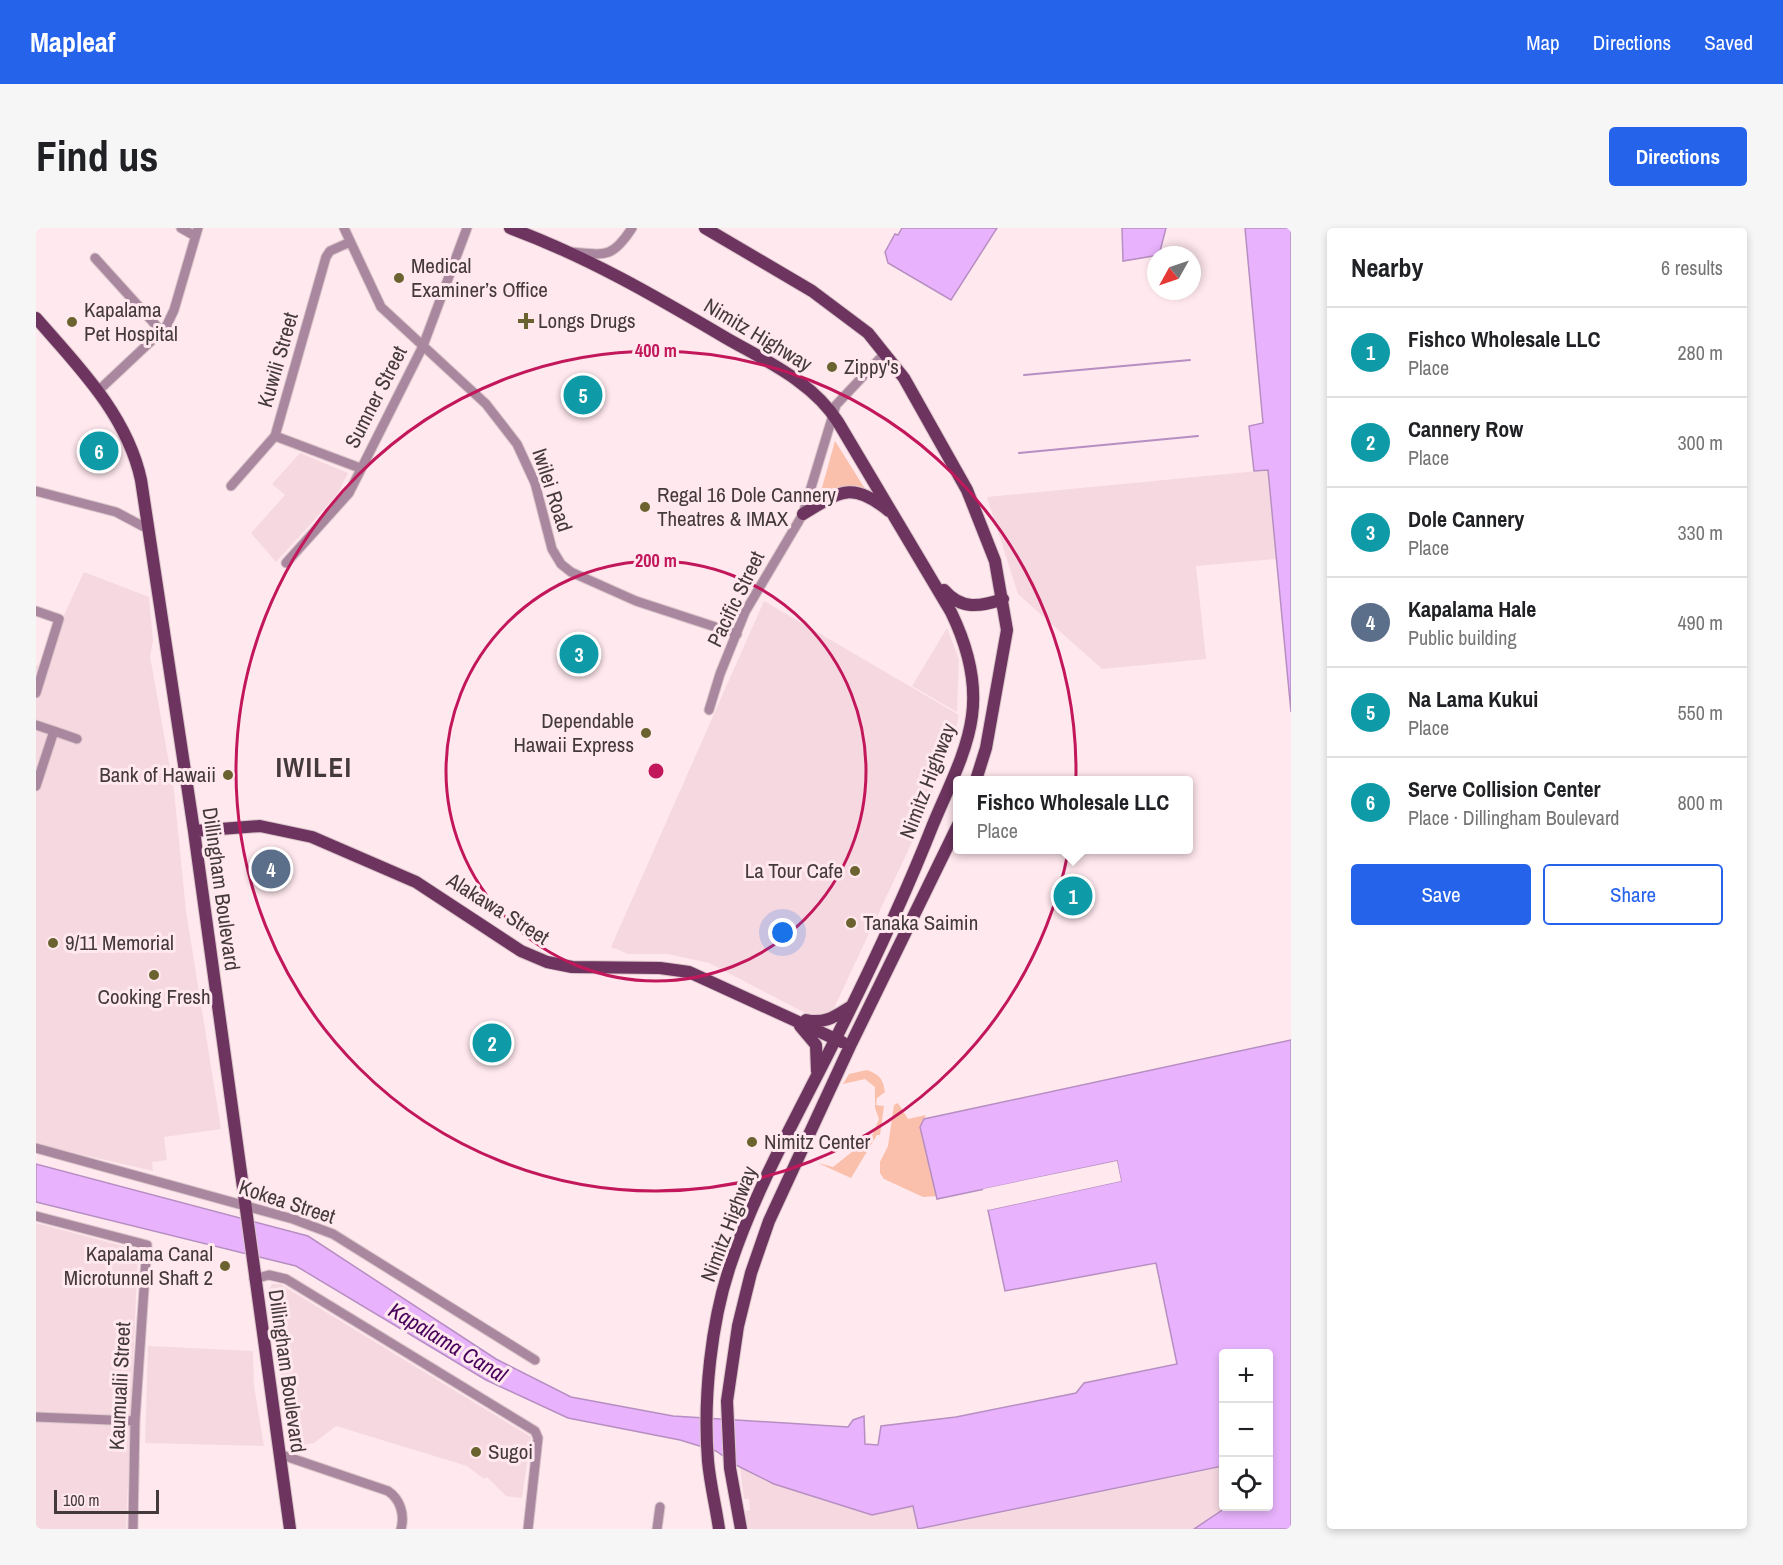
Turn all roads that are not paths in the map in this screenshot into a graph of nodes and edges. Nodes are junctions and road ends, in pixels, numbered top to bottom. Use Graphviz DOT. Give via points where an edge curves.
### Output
graph roads {
  1 [pos="181,228"];
  2 [pos="344,228"];
  3 [pos="466,228"];
  4 [pos="510,228"];
  5 [pos="632,228"];
  6 [pos="705,228"];
  7 [pos="521,231"];
  8 [pos="197,232"];
  9 [pos="350,242"];
  10 [pos="569,251"];
  11 [pos="95,258"];
  12 [pos="36,318"];
  13 [pos="429,329"];
  14 [pos="162,332"];
  15 [pos="410,335"];
  16 [pos="423,346"];
  17 [pos="885,353"];
  18 [pos="98,391"];
  19 [pos="833,413"];
  20 [pos="275,436"];
  21 [pos="360,468"];
  22 [pos="231,486"];
  23 [pos="36,491"];
  24 [pos="803,514"];
  25 [pos="895,516"];
  26 [pos="148,529"];
  27 [pos="286,563"];
  28 [pos="930,576"];
  29 [pos="1003,599"];
  30 [pos="36,611"];
  31 [pos="737,634"];
  32 [pos="36,693"];
  33 [pos="709,710"];
  34 [pos="36,725"];
  35 [pos="54,731"];
  36 [pos="77,739"];
  37 [pos="977,776"];
  38 [pos="36,786"];
  39 [pos="194,831"];
  40 [pos="953,833"];
  41 [pos="851,1005"];
  42 [pos="790,1017"];
  43 [pos="836,1039"];
  44 [pos="850,1046"];
  45 [pos="817,1072"];
  46 [pos="36,1148"];
  47 [pos="244,1205"];
  48 [pos="36,1216"];
  49 [pos="254,1279"];
  50 [pos="535,1360"];
  51 [pos="36,1417"];
  52 [pos="135,1420"];
  53 [pos="279,1454"];
  54 [pos="284,1498"];
  55 [pos="660,1507"];
  56 [pos="133,1529"];
  57 [pos="282,1529"];
  58 [pos="290,1529"];
  59 [pos="401,1529"];
  60 [pos="528,1529"];
  61 [pos="657,1529"];
  62 [pos="719,1529"];
  63 [pos="741,1529"];
  1 -- 8 [label="street"];
  2 -- 9 [label="street, Iwilei Road"];
  3 -- 13 [label="street, Sumner Street"];
  4 -- 7 [label="main road, Nimitz Highway"];
  5 -- 10 [label="street" via="608,254"];
  6 -- 17 [label="main road, Nimitz Highway" via="840,309"];
  7 -- 10 [label="main road, Nimitz Highway"];
  8 -- 14 [label="street" via="174,310"];
  9 -- 15 [label="street, Iwilei Road" via="376,299"];
  9 -- 20 [label="street, Kuwili Street" via="326,257"];
  10 -- 19 [label="main road, Nimitz Highway" via="638,285 792,376"];
  11 -- 14 [label="street"];
  12 -- 18 [label="main road, Dillingham Boulevard"];
  13 -- 15 [label="street"];
  13 -- 16 [label="street, Sumner Street"];
  14 -- 18 [label="street"];
  15 -- 16 [label="street, Iwilei Road"];
  16 -- 21 [label="street, Sumner Street"];
  16 -- 31 [label="street, Iwilei Road" via="490,409 517,444 535,483 552,549 566,568 636,601"];
  17 -- 19 [label="street, Pacific Street"];
  17 -- 29 [label="main road, Nimitz Highway" via="911,390 967,490 992,552"];
  18 -- 26 [label="main road, Dillingham Boulevard" via="124,432 137,463"];
  19 -- 24 [label="street, Pacific Street"];
  19 -- 25 [label="main road, Nimitz Highway"];
  20 -- 21 [label="street"];
  20 -- 22 [label="street, Kuwili Street"];
  21 -- 27 [label="street, Sumner Street" via="344,500"];
  23 -- 26 [label="street" via="116,512"];
  24 -- 25 [label="main road" via="831,496 850,491 874,499"];
  24 -- 31 [label="street, Pacific Street" via="754,594"];
  25 -- 28 [label="main road, Nimitz Highway"];
  26 -- 39 [label="main road, Dillingham Boulevard"];
  28 -- 29 [label="main road" via="951,598 966,606"];
  28 -- 41 [label="main road, Nimitz Highway" via="965,643 972,673 972,718 923,850"];
  29 -- 37 [label="main road, Nimitz Highway" via="1006,640"];
  30 -- 32 [label="street" via="59,619"];
  31 -- 33 [label="street, Pacific Street"];
  34 -- 35 [label="street"];
  35 -- 36 [label="street"];
  35 -- 38 [label="street"];
  39 -- 42 [label="main road, Alakawa Street" via="260,826 300,833 416,882 521,951 547,962 572,968 660,968 689,972"];
  39 -- 47 [label="main road, Dillingham Boulevard"];
  40 -- 44 [label="main road, Nimitz Highway"];
  41 -- 42 [label="main road" via="831,1020 819,1023"];
  41 -- 43 [label="main road, Nimitz Highway"];
  42 -- 43 [label="main road, Alakawa Street"];
  42 -- 45 [label="main road" via="813,1040"];
  43 -- 44 [label="main road, Alakawa Street"];
  43 -- 45 [label="main road, Nimitz Highway"];
  44 -- 63 [label="main road, Nimitz Highway" via="769,1221 738,1326 727,1401 730,1468"];
  45 -- 62 [label="main road, Nimitz Highway" via="730,1264 716,1322 708,1404 708,1461"];
  46 -- 47 [label="street, Kokea Street"];
  47 -- 49 [label="main road, Dillingham Boulevard"];
  47 -- 50 [label="street, Kokea Street" via="333,1234"];
  48 -- 52 [label="street, Kaumualii Street" via="147,1245"];
  49 -- 53 [label="main road, Dillingham Boulevard"];
  49 -- 60 [label="street" via="269,1275 286,1279 535,1431 538,1438"];
  51 -- 52 [label="street"];
  52 -- 56 [label="street, Kaumualii Street"];
  53 -- 54 [label="main road, Dillingham Boulevard"];
  53 -- 59 [label="street" via="388,1491 400,1505"];
  54 -- 57 [label="main road, Dillingham Boulevard"];
  54 -- 58 [label="main road, Dillingham Boulevard"];
  55 -- 61 [label="street"];
}
